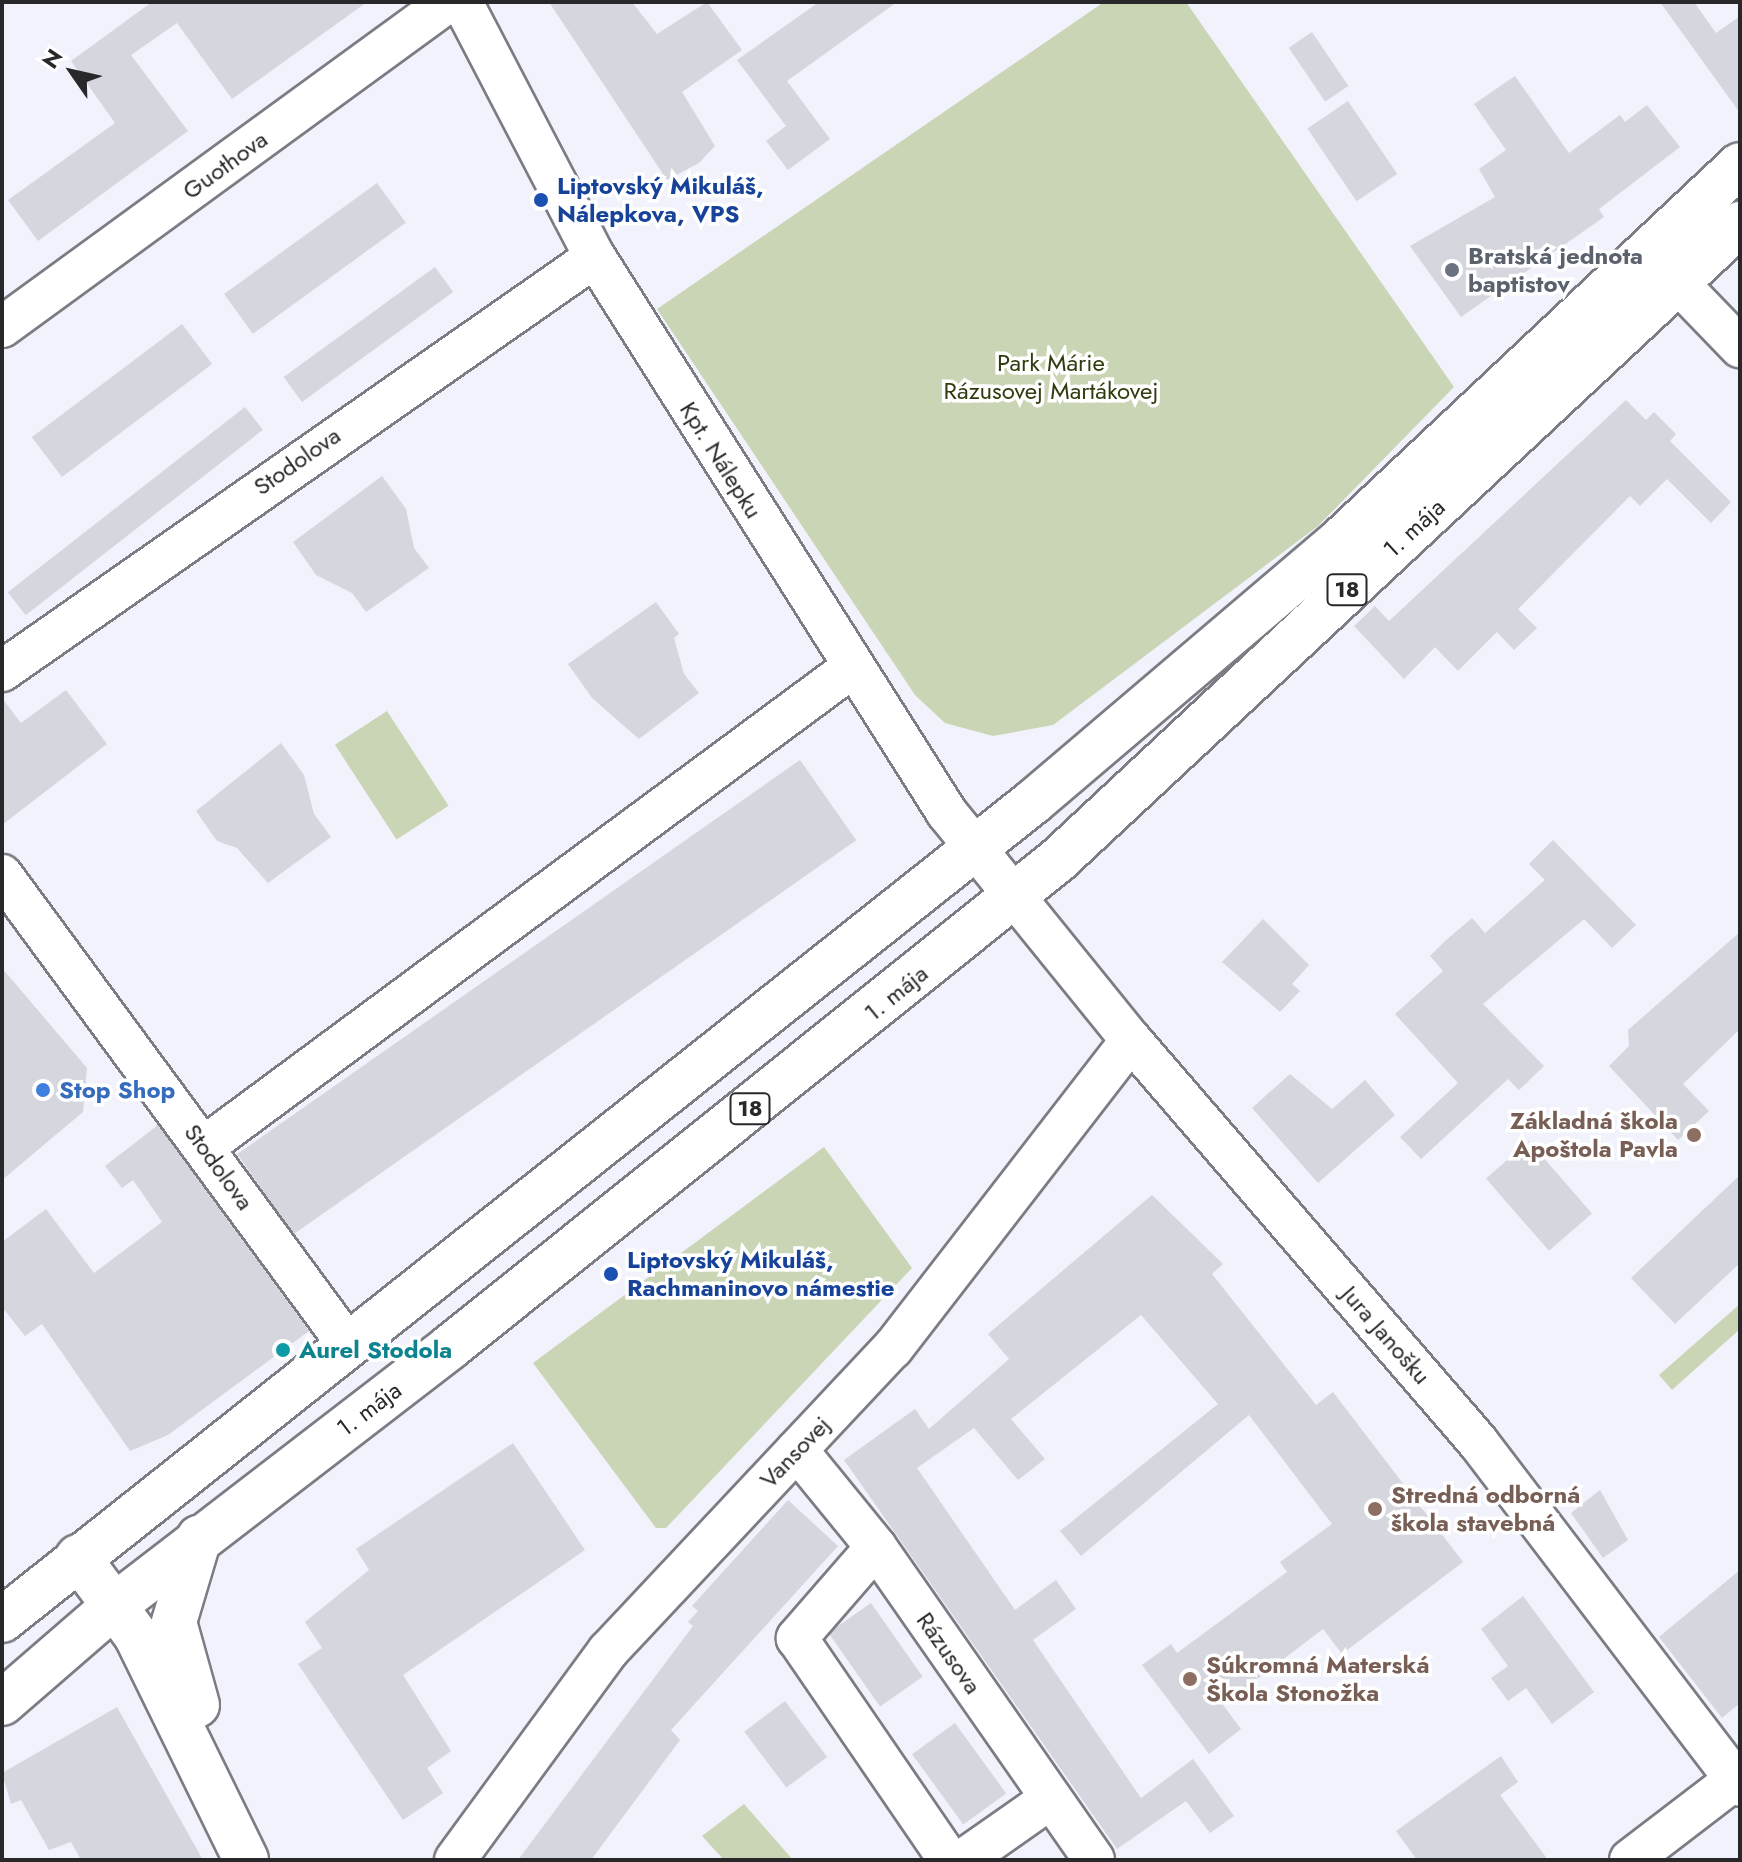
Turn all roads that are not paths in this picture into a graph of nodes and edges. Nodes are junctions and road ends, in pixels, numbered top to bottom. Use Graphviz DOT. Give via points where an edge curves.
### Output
graph roads {
  1 [pos="448,2"];
  2 [pos="462,2"];
  3 [pos="1740,165"];
  4 [pos="1740,224"];
  5 [pos="1647,252"];
  6 [pos="595,257"];
  7 [pos="1677,282"];
  8 [pos="2,327"];
  9 [pos="1740,347"];
  10 [pos="850,669"];
  11 [pos="2,671"];
  12 [pos="975,851"];
  13 [pos="2,875"];
  14 [pos="1014,897"];
  15 [pos="1131,1040"];
  16 [pos="205,1146"];
  17 [pos="348,1345"];
  18 [pos="797,1450"];
  19 [pos="199,1538"];
  20 [pos="876,1547"];
  21 [pos="78,1557"];
  22 [pos="114,1606"];
  23 [pos="2,1620"];
  24 [pos="2,1703"];
  25 [pos="1738,1781"];
  26 [pos="1050,1799"];
  27 [pos="242,1852"];
  28 [pos="455,1860"];
  29 [pos="949,1860"];
  30 [pos="963,1860"];
  31 [pos="1094,1860"];
  32 [pos="1630,1860"];
  1 -- 8 [label="street, Guothova"];
  2 -- 6 [label="street, Kpt. Nálepku"];
  3 -- 5 [label="main road, 1. mája / 18"];
  4 -- 7 [label="main road, 1. mája / 18"];
  5 -- 7 [label="street"];
  5 -- 12 [label="main road, 1. mája / 18" via="1344,537"];
  6 -- 10 [label="street, Kpt. Nálepku"];
  6 -- 11 [label="street, Stodolova"];
  7 -- 9 [label="street"];
  7 -- 14 [label="main road, 1. mája / 18"];
  10 -- 12 [label="street, Kpt. Nálepku"];
  10 -- 16 [label="street"];
  12 -- 14 [label="street, Kpt. Nálepku"];
  12 -- 17 [label="main road, 1. mája / 18"];
  13 -- 16 [label="street, Stodolova"];
  14 -- 15 [label="street, Jura Janošku"];
  14 -- 19 [label="main road, 1. mája / 18"];
  15 -- 18 [label="street, Vansovej" via="893,1348"];
  15 -- 25 [label="street, Jura Janošku" via="1478,1442"];
  16 -- 17 [label="street, Stodolova"];
  17 -- 21 [label="main road, 1. mája / 18"];
  18 -- 20 [label="street, Rázusova"];
  18 -- 28 [label="street, Vansovej" via="608,1651"];
  19 -- 22 [label="main road, 1. mája / 18"];
  19 -- 27 [label="main road" via="179,1589 175,1638 184,1676 233,1780"];
  20 -- 26 [label="street, Rázusova"];
  20 -- 29 [label="street" via="797,1638"];
  21 -- 22 [label="main road"];
  21 -- 23 [label="main road, 1. mája / 18"];
  22 -- 24 [label="main road, 1. mája / 18"];
  22 -- 27 [label="main road" via="141,1645"];
  25 -- 32 [label="street"];
  26 -- 30 [label="street"];
  26 -- 31 [label="street, Rázusova"];
}
